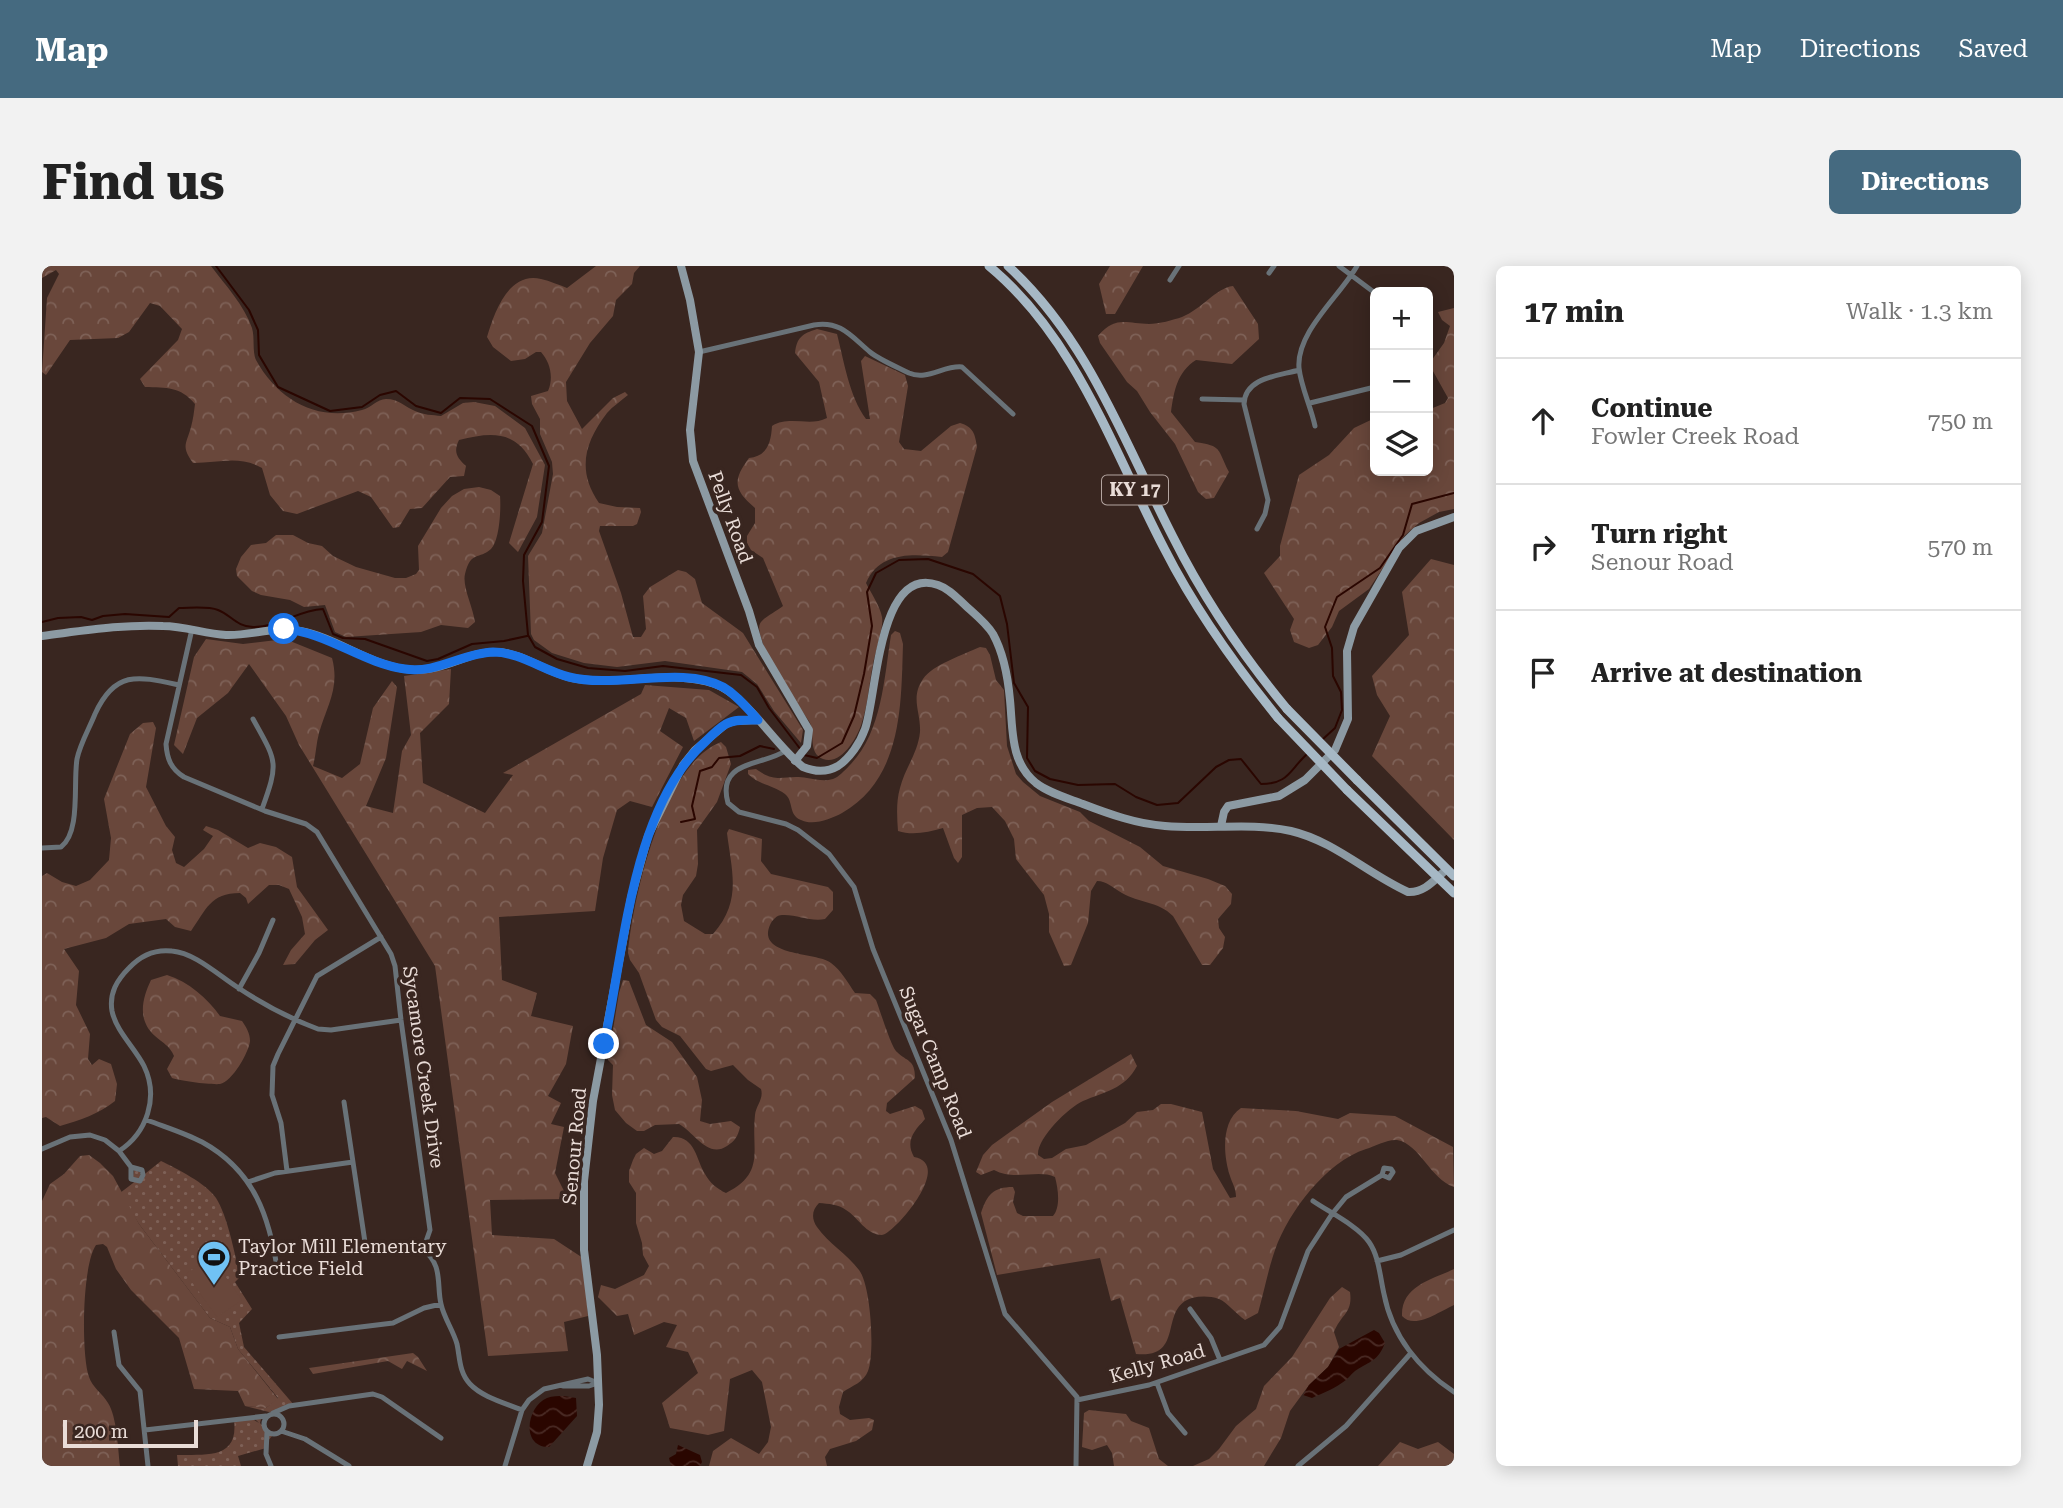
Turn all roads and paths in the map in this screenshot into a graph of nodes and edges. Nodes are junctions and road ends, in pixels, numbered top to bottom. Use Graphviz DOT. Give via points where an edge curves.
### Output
graph roads {
  1 [pos="681,266"];
  2 [pos="989,266"];
  3 [pos="1008,266"];
  4 [pos="1179,266"];
  5 [pos="1274,266"];
  6 [pos="1339,266"];
  7 [pos="1357,266"];
  8 [pos="1269,273"];
  9 [pos="1352,275"];
  10 [pos="1170,280"];
  11 [pos="1370,289"];
  12 [pos="699,352"];
  13 [pos="1299,370"];
  14 [pos="1370,388"];
  15 [pos="1202,399"];
  16 [pos="1244,400"];
  17 [pos="1310,403"];
  18 [pos="1013,414"];
  19 [pos="1315,426"];
  20 [pos="1454,517"];
  21 [pos="1257,529"];
  22 [pos="192,629"];
  23 [pos="42,636"];
  24 [pos="179,685"];
  25 [pos="253,719"];
  26 [pos="758,720"];
  27 [pos="785,751"];
  28 [pos="795,761"];
  29 [pos="262,809"];
  30 [pos="1221,826"];
  31 [pos="42,848"];
  32 [pos="1450,872"];
  33 [pos="1437,877"];
  34 [pos="1454,893"];
  35 [pos="273,920"];
  36 [pos="381,937"];
  37 [pos="239,989"];
  38 [pos="296,1018"];
  39 [pos="401,1020"];
  40 [pos="344,1101"];
  41 [pos="147,1120"];
  42 [pos="42,1149"];
  43 [pos="119,1151"];
  44 [pos="353,1162"];
  45 [pos="131,1167"];
  46 [pos="287,1171"];
  47 [pos="1382,1175"];
  48 [pos="248,1182"];
  49 [pos="1313,1201"];
  50 [pos="1332,1214"];
  51 [pos="1454,1230"];
  52 [pos="366,1249"];
  53 [pos="423,1250"];
  54 [pos="345,1252"];
  55 [pos="1377,1261"];
  56 [pos="278,1274"];
  57 [pos="441,1304"];
  58 [pos="1190,1309"];
  59 [pos="114,1332"];
  60 [pos="279,1337"];
  61 [pos="1411,1353"];
  62 [pos="1220,1360"];
  63 [pos="598,1383"];
  64 [pos="1157,1383"];
  65 [pos="1454,1392"];
  66 [pos="1077,1400"];
  67 [pos="289,1406"];
  68 [pos="522,1410"];
  69 [pos="269,1415"];
  70 [pos="251,1418"];
  71 [pos="283,1420"];
  72 [pos="263,1425"];
  73 [pos="145,1430"];
  74 [pos="267,1432"];
  75 [pos="279,1432"];
  76 [pos="1185,1433"];
  77 [pos="293,1434"];
  78 [pos="441,1438"];
  79 [pos="266,1448"];
  80 [pos="148,1466"];
  81 [pos="271,1466"];
  82 [pos="349,1466"];
  83 [pos="505,1466"];
  84 [pos="587,1466"];
  85 [pos="1076,1466"];
  86 [pos="1298,1466"];
  1 -- 12 [label="main road, Pelly Road"];
  2 -- 33 [label="main road, KY 17, bridge" via="1023,299 1080,377 1165,551 1238,668 1278,718"];
  3 -- 32 [label="main road, KY 17, bridge" via="1048,306 1077,347 1190,570 1249,662 1287,709"];
  4 -- 10 [label="street"];
  5 -- 8 [label="street"];
  6 -- 9 [label="street"];
  7 -- 9 [label="street"];
  9 -- 11 [label="street"];
  9 -- 13 [label="street" via="1303,343"];
  12 -- 18 [label="street" via="830,324 910,374 962,367"];
  12 -- 28 [label="main road, Pelly Road" via="690,430 693,461 759,645 807,724 807,746"];
  13 -- 16 [label="street" via="1256,382"];
  13 -- 17 [label="street"];
  14 -- 17 [label="street"];
  15 -- 16 [label="street"];
  16 -- 21 [label="street" via="1268,500"];
  17 -- 19 [label="street"];
  20 -- 30 [label="main road" via="1416,531 1399,548 1354,627 1347,651 1348,719 1335,750 1305,780 1279,796 1228,806"];
  22 -- 23 [label="main road" via="139,626"];
  22 -- 24 [label="street, Sycamore Creek Drive"];
  22 -- 26 [label="main road" via="229,635 304,631 388,665 415,670 498,652 584,680 694,679 725,689"];
  24 -- 29 [label="street, Sycamore Creek Drive" via="166,744 174,769"];
  24 -- 31 [label="street" via="135,677 107,692 78,757 71,835 61,847"];
  25 -- 29 [label="street" via="274,758"];
  26 -- 27 [label="main road"];
  26 -- 63 [label="main road, Senour Road" via="726,724 690,756 657,814 636,876 595,1089 584,1181 585,1261"];
  27 -- 28 [label="main road"];
  27 -- 66 [label="street, Sugar Camp Road" via="735,771 727,788 728,803 739,813 798,830 829,854 854,887 873,949 951,1140 1005,1314"];
  28 -- 30 [label="main road" via="824,771 849,756 865,729 884,631 893,609 912,587 932,583 954,594 993,635 1007,678 1016,753 1030,778 1050,792 1142,823"];
  29 -- 36 [label="street, Sycamore Creek Drive" via="317,832"];
  30 -- 33 [label="main road" via="1268,827 1310,837 1408,892 1424,889"];
  32 -- 33 [label="main road"];
  33 -- 34 [label="main road, KY 17"];
  35 -- 37 [label="street"];
  36 -- 38 [label="street" via="317,976"];
  36 -- 39 [label="street, Sycamore Creek Drive" via="395,966"];
  37 -- 38 [label="street"];
  37 -- 41 [label="street" via="179,951 144,955 121,976 114,986 112,1012 146,1069"];
  38 -- 39 [label="street" via="324,1030"];
  38 -- 46 [label="street" via="278,1054 271,1084"];
  39 -- 53 [label="street, Sycamore Creek Drive" via="430,1230"];
  40 -- 44 [label="street"];
  41 -- 43 [label="street"];
  41 -- 48 [label="street" via="203,1143"];
  42 -- 43 [label="street" via="86,1134 106,1140"];
  43 -- 45 [label="street"];
  44 -- 46 [label="street"];
  44 -- 52 [label="street"];
  46 -- 48 [label="street"];
  47 -- 50 [label="street, Kelly Road" via="1346,1197"];
  48 -- 56 [label="street" via="270,1227"];
  49 -- 50 [label="street"];
  50 -- 55 [label="street" via="1367,1238"];
  50 -- 62 [label="street, Kelly Road" via="1308,1251 1280,1327 1264,1345"];
  51 -- 55 [label="street"];
  52 -- 53 [label="street" via="402,1243"];
  52 -- 54 [label="street"];
  53 -- 57 [label="street" via="437,1268"];
  55 -- 61 [label="street" via="1392,1323"];
  57 -- 60 [label="street" via="393,1323"];
  57 -- 68 [label="street" via="468,1383"];
  58 -- 62 [label="street"];
  59 -- 73 [label="street" via="119,1365 140,1391"];
  61 -- 65 [label="street"];
  61 -- 86 [label="street" via="1346,1426"];
  62 -- 64 [label="street, Kelly Road"];
  63 -- 68 [label="street" via="588,1379 544,1389"];
  63 -- 84 [label="main road, Senour Road" via="598,1422"];
  64 -- 66 [label="street, Kelly Road"];
  64 -- 76 [label="street" via="1168,1413"];
  66 -- 85 [label="street"];
  67 -- 69 [label="street"];
  67 -- 71 [label="street"];
  67 -- 78 [label="street" via="378,1395"];
  68 -- 83 [label="street"];
  69 -- 70 [label="street"];
  69 -- 71 [label="street"];
  69 -- 72 [label="street"];
  70 -- 72 [label="street"];
  70 -- 73 [label="street"];
  71 -- 75 [label="street"];
  71 -- 77 [label="street"];
  72 -- 74 [label="street"];
  73 -- 80 [label="street"];
  74 -- 75 [label="street"];
  74 -- 79 [label="street"];
  75 -- 77 [label="street"];
  75 -- 79 [label="street"];
  77 -- 82 [label="street"];
  79 -- 81 [label="street"];
}
